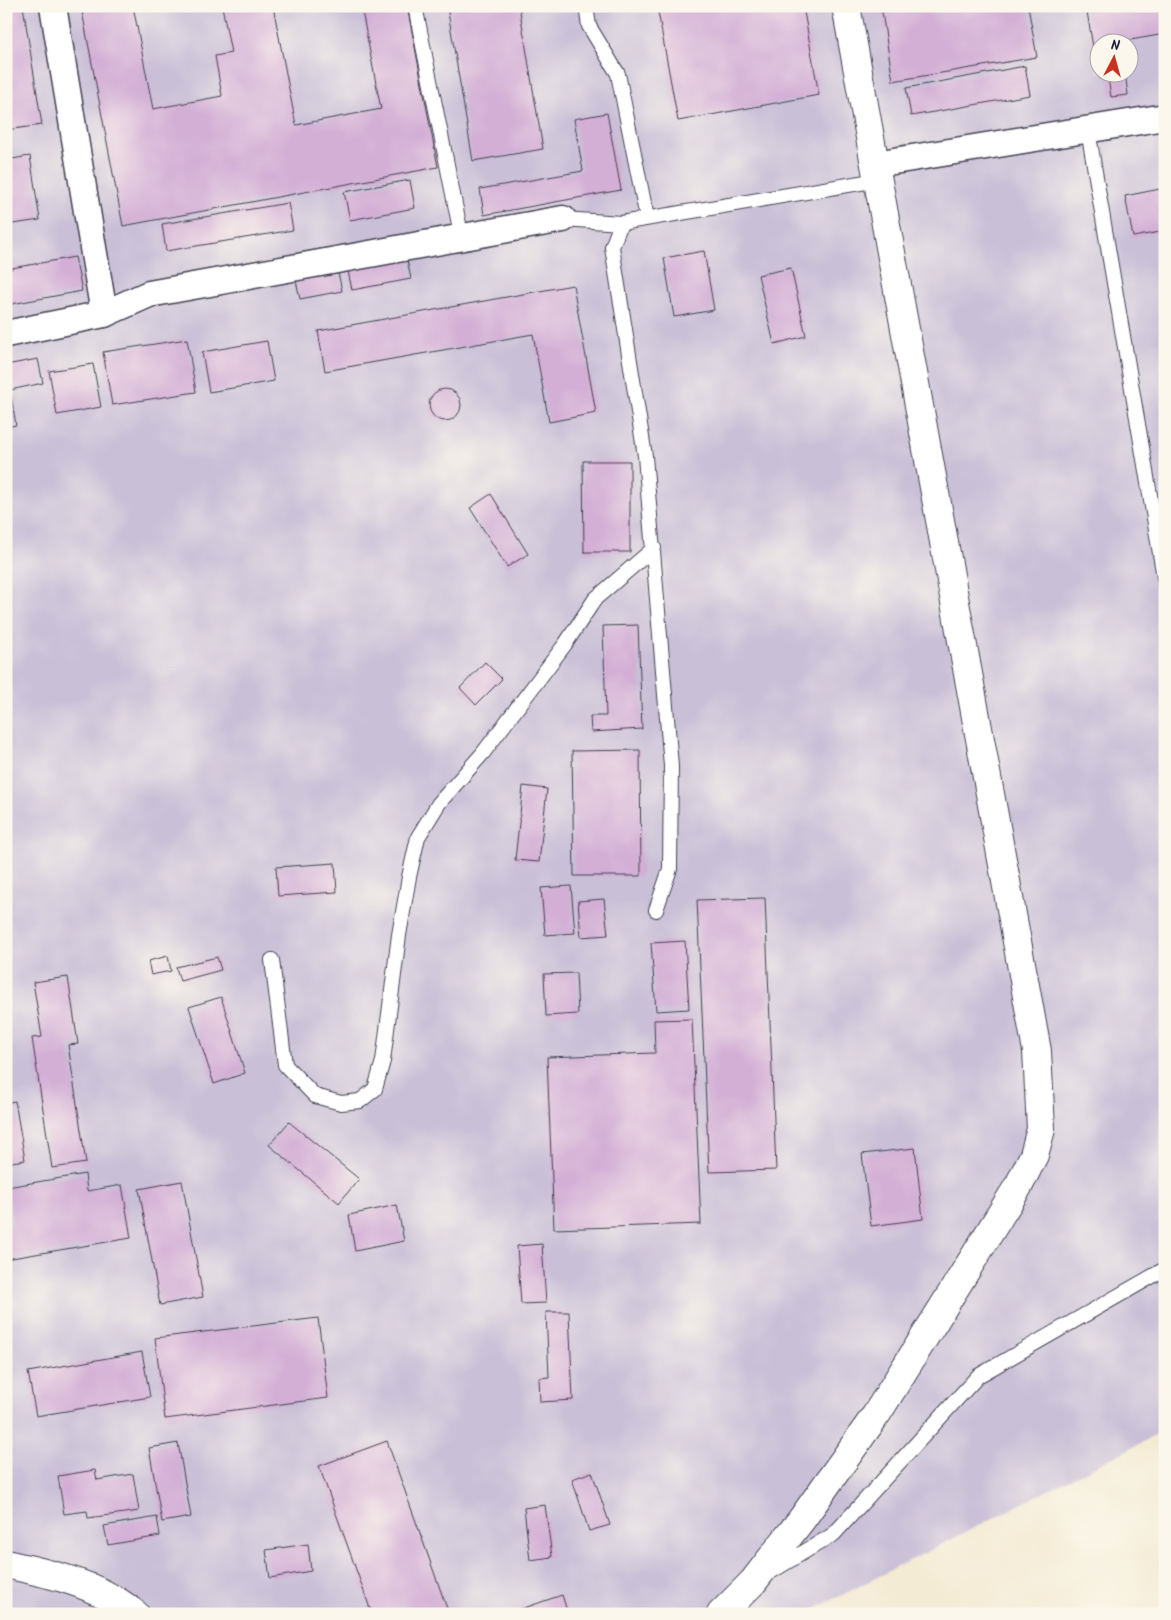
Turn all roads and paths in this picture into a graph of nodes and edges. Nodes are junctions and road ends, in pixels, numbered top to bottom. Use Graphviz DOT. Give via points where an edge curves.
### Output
graph roads {
  1 [pos="53,6"];
  2 [pos="415,6"];
  3 [pos="586,6"];
  4 [pos="846,6"];
  5 [pos="1165,117"];
  6 [pos="1088,130"];
  7 [pos="876,172"];
  8 [pos="647,218"];
  9 [pos="563,219"];
  10 [pos="621,223"];
  11 [pos="463,237"];
  12 [pos="104,314"];
  13 [pos="6,334"];
  14 [pos="654,548"];
  15 [pos="1165,583"];
  16 [pos="656,910"];
  17 [pos="272,960"];
  18 [pos="1165,1269"];
  19 [pos="6,1564"];
  20 [pos="753,1582"];
  21 [pos="135,1614"];
  22 [pos="721,1614"];
  1 -- 12 [label="street"];
  2 -- 11 [label="lane"];
  3 -- 8 [label="lane" via="590,26 618,74"];
  4 -- 7 [label="street"];
  5 -- 6 [label="street"];
  6 -- 7 [label="street"];
  6 -- 15 [label="lane"];
  7 -- 8 [label="lane"];
  7 -- 20 [label="street" via="1037,1051 1041,1129 1034,1155 1019,1185 876,1415"];
  8 -- 10 [label="lane"];
  9 -- 10 [label="lane"];
  9 -- 11 [label="street"];
  10 -- 14 [label="lane" via="612,247 645,456"];
  11 -- 12 [label="street" via="149,294"];
  12 -- 13 [label="street"];
  14 -- 16 [label="lane" via="671,766 670,869"];
  14 -- 17 [label="lane" via="595,599 483,754 438,804 418,837 399,934 383,1061 375,1089 360,1101 341,1103 315,1096 285,1065"];
  18 -- 20 [label="lane" via="978,1376 834,1534"];
  19 -- 21 [label="street" via="79,1584 112,1598"];
  20 -- 22 [label="street"];
}
